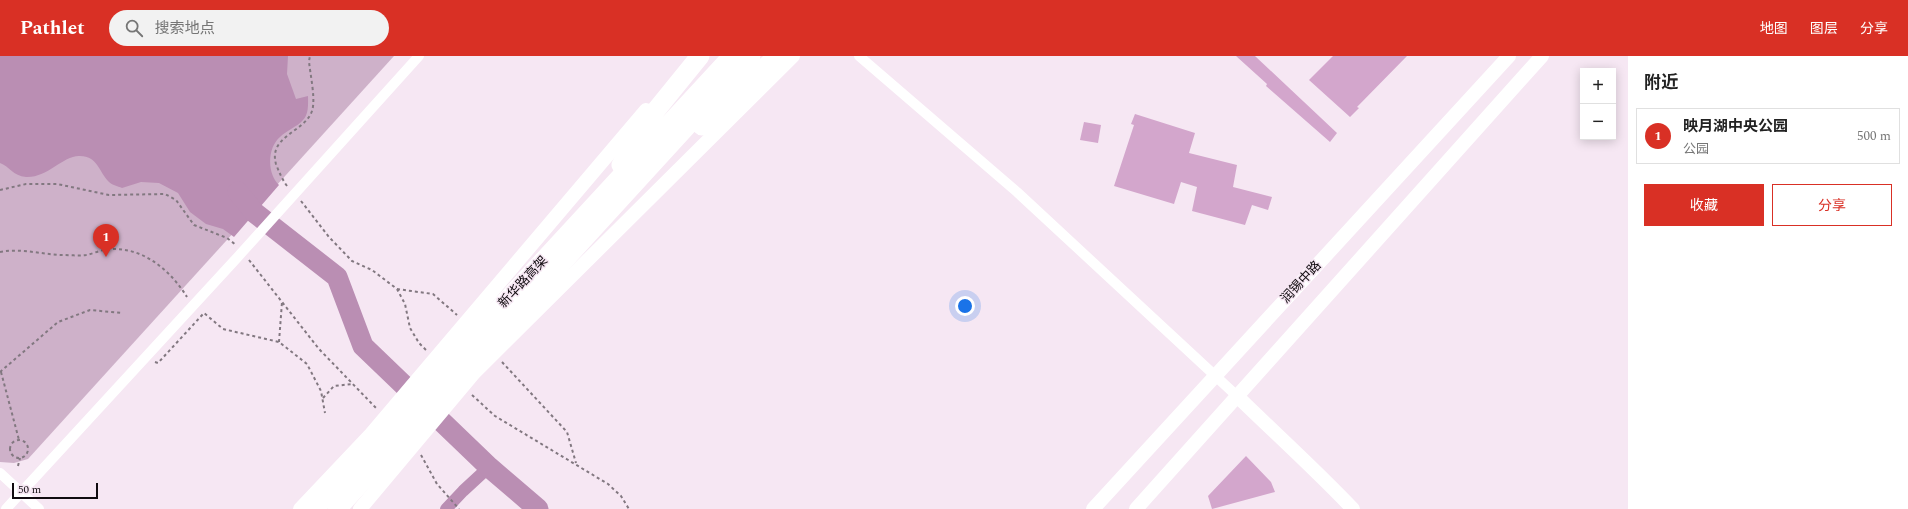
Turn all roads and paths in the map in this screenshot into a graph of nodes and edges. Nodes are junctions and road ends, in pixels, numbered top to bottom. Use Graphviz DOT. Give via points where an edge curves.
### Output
graph roads {
  1 [pos="310,56"];
  2 [pos="420,56"];
  3 [pos="691,56"];
  4 [pos="700,56"];
  5 [pos="732,56"];
  6 [pos="751,56"];
  7 [pos="777,56"];
  8 [pos="793,56"];
  9 [pos="859,56"];
  10 [pos="1509,56"];
  11 [pos="1542,56"];
  12 [pos="0,190"];
  13 [pos="295,190"];
  14 [pos="609,200"];
  15 [pos="300,201"];
  16 [pos="237,246"];
  17 [pos="0,252"];
  18 [pos="247,258"];
  19 [pos="397,289"];
  20 [pos="282,300"];
  21 [pos="193,306"];
  22 [pos="122,313"];
  23 [pos="466,323"];
  24 [pos="280,342"];
  25 [pos="494,353"];
  26 [pos="430,354"];
  27 [pos="147,357"];
  28 [pos="0,372"];
  29 [pos="1215,376"];
  30 [pos="353,384"];
  31 [pos="468,390"];
  32 [pos="1237,396"];
  33 [pos="323,398"];
  34 [pos="380,412"];
  35 [pos="326,413"];
  36 [pos="19,440"];
  37 [pos="411,453"];
  38 [pos="20,458"];
  39 [pos="576,464"];
  40 [pos="18,466"];
  41 [pos="0,473"];
  42 [pos="22,493"];
  43 [pos="6,509"];
  44 [pos="39,509"];
  45 [pos="300,509"];
  46 [pos="314,509"];
  47 [pos="337,509"];
  48 [pos="360,509"];
  49 [pos="459,509"];
  50 [pos="629,509"];
  51 [pos="1093,509"];
  52 [pos="1136,509"];
  53 [pos="1353,509"];
  1 -- 13 [label="path" via="312,110 307,121 277,146 275,159 281,176"];
  2 -- 13 [label="street"];
  3 -- 23 [label="main road"];
  4 -- 14 [label="highway" via="644,125"];
  5 -- 14 [label="highway, 新华路高架"];
  6 -- 14 [label="highway, 新华路高架"];
  7 -- 14 [label="highway"];
  8 -- 25 [label="main road"];
  9 -- 29 [label="street" via="1017,192"];
  10 -- 29 [label="main road, 润锡中路"];
  11 -- 32 [label="main road"];
  12 -- 16 [label="path" via="26,184 57,184 109,195 165,194 176,200 194,225 227,238"];
  13 -- 21 [label="street"];
  14 -- 46 [label="highway, 新华路高架"];
  14 -- 47 [label="highway, 新华路高架"];
  15 -- 19 [label="path" via="352,261 372,270"];
  17 -- 21 [label="path" via="15,249 60,255 85,255 104,250 130,250 155,262 179,284"];
  18 -- 20 [label="path"];
  19 -- 23 [label="path" via="434,294"];
  19 -- 26 [label="path" via="405,304 410,328 419,343"];
  20 -- 24 [label="path"];
  20 -- 30 [label="path" via="319,349"];
  21 -- 27 [label="street"];
  22 -- 28 [label="path" via="90,310 58,322"];
  23 -- 45 [label="main road" via="371,434"];
  24 -- 27 [label="path" via="223,329 204,313 158,363"];
  24 -- 33 [label="path" via="307,364"];
  25 -- 37 [label="main road" via="474,373"];
  25 -- 39 [label="path" via="567,432"];
  27 -- 42 [label="street"];
  28 -- 36 [label="path"];
  29 -- 32 [label="street"];
  29 -- 51 [label="main road, 润锡中路"];
  30 -- 33 [label="path" via="334,386"];
  30 -- 34 [label="path"];
  31 -- 39 [label="path" via="495,416"];
  32 -- 52 [label="main road"];
  32 -- 53 [label="main road"];
  33 -- 35 [label="path"];
  36 -- 38 [label="path" via="26,443 28,449 26,455"];
  36 -- 38 [label="path" via="13,443 10,450 13,456"];
  37 -- 48 [label="main road"];
  37 -- 49 [label="path" via="422,457 441,489"];
  38 -- 40 [label="path"];
  39 -- 50 [label="path" via="608,484 621,496"];
  41 -- 42 [label="street"];
  42 -- 43 [label="street"];
  42 -- 44 [label="street"];
}
